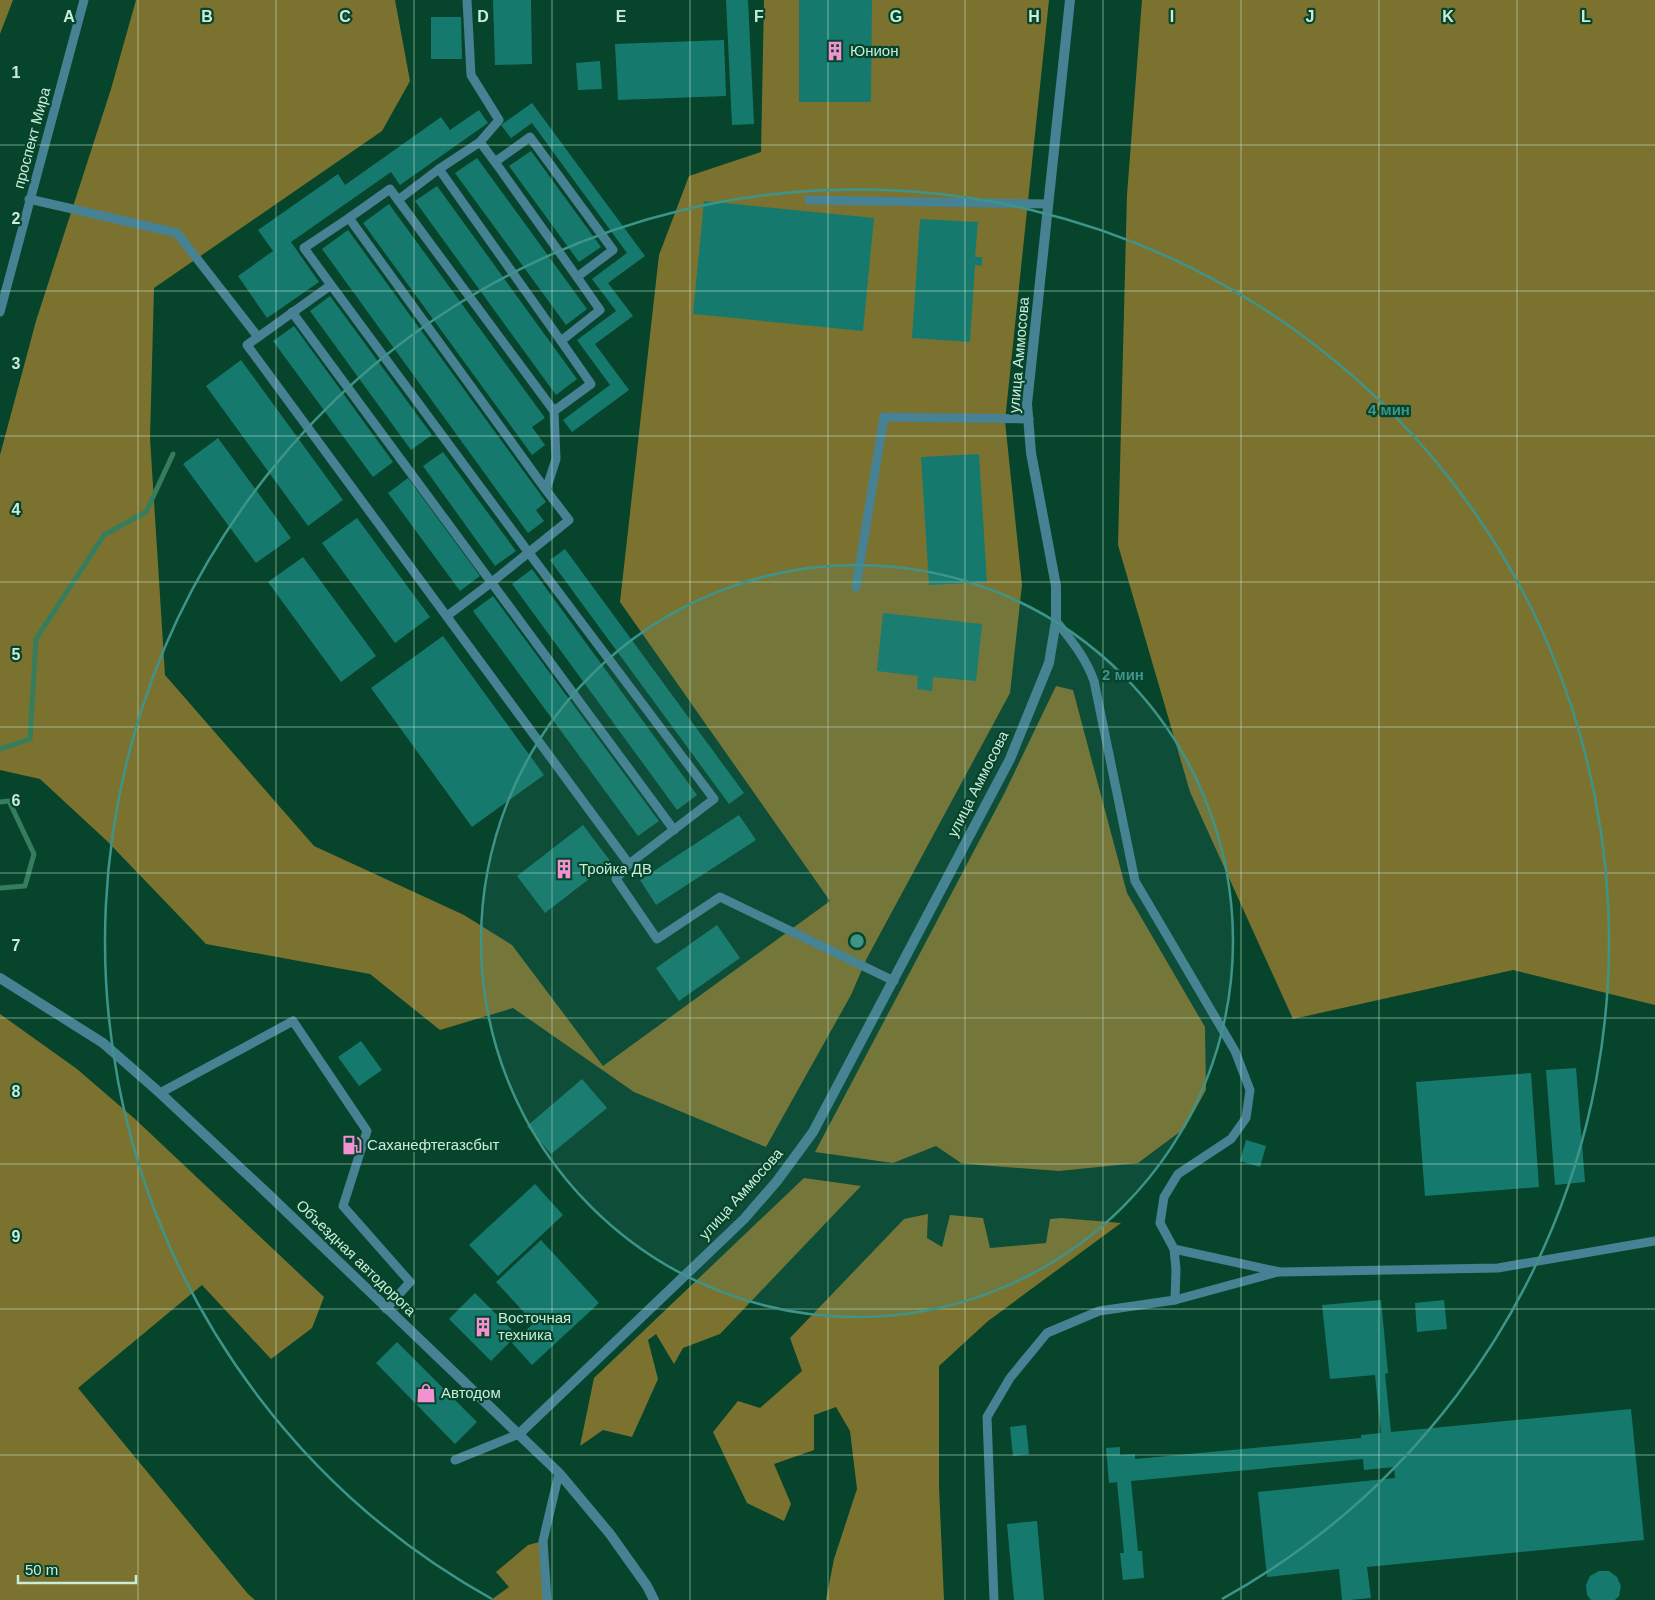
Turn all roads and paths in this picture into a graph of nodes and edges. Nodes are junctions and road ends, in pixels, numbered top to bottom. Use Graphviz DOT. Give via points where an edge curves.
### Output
graph roads {
  1 [pos="84,0"];
  2 [pos="467,0"];
  3 [pos="1070,0"];
  4 [pos="480,142"];
  5 [pos="495,162"];
  6 [pos="438,169"];
  7 [pos="29,199"];
  8 [pos="398,200"];
  9 [pos="809,200"];
  10 [pos="1048,204"];
  11 [pos="349,218"];
  12 [pos="577,277"];
  13 [pos="331,285"];
  14 [pos="0,312"];
  15 [pos="292,312"];
  16 [pos="258,337"];
  17 [pos="561,340"];
  18 [pos="554,411"];
  19 [pos="1029,420"];
  20 [pos="546,490"];
  21 [pos="529,553"];
  22 [pos="492,582"];
  23 [pos="856,586"];
  24 [pos="447,616"];
  25 [pos="1056,621"];
  26 [pos="674,830"];
  27 [pos="629,864"];
  28 [pos="0,978"];
  29 [pos="894,981"];
  30 [pos="160,1093"];
  31 [pos="1655,1241"];
  32 [pos="1174,1249"];
  33 [pos="1280,1272"];
  34 [pos="1175,1300"];
  35 [pos="386,1308"];
  36 [pos="519,1434"];
  37 [pos="454,1460"];
  38 [pos="558,1473"];
  39 [pos="547,1600"];
  40 [pos="654,1600"];
  41 [pos="994,1600"];
  1 -- 7 [label="lane, проспект Мира"];
  2 -- 4 [label="lane" via="471,75 499,120"];
  3 -- 10 [label="street, улица Аммосова"];
  4 -- 5 [label="lane"];
  4 -- 6 [label="lane"];
  5 -- 12 [label="lane"];
  5 -- 12 [label="lane" via="530,137 613,250"];
  6 -- 8 [label="lane"];
  6 -- 17 [label="lane"];
  7 -- 14 [label="lane, проспект Мира"];
  7 -- 16 [label="lane" via="177,233"];
  8 -- 11 [label="lane" via="390,189"];
  8 -- 18 [label="lane"];
  9 -- 10 [label="lane"];
  10 -- 19 [label="street, улица Аммосова" via="1027,404"];
  11 -- 13 [label="lane" via="304,248"];
  11 -- 20 [label="lane"];
  12 -- 17 [label="lane" via="600,310"];
  13 -- 15 [label="lane"];
  13 -- 21 [label="lane"];
  15 -- 16 [label="lane"];
  15 -- 22 [label="lane"];
  16 -- 24 [label="lane" via="247,344"];
  17 -- 18 [label="lane" via="591,384"];
  18 -- 20 [label="lane" via="556,458"];
  19 -- 23 [label="lane" via="884,417"];
  19 -- 25 [label="street, улица Аммосова" via="1031,453 1056,586"];
  20 -- 21 [label="lane" via="569,520"];
  21 -- 22 [label="lane"];
  21 -- 26 [label="lane" via="714,799"];
  22 -- 24 [label="lane"];
  22 -- 26 [label="lane"];
  24 -- 27 [label="lane"];
  25 -- 29 [label="street, улица Аммосова" via="1049,663 1010,759"];
  25 -- 32 [label="lane" via="1077,648 1094,681 1135,881 1236,1051 1250,1090 1246,1118 1231,1139 1178,1174 1164,1197 1160,1223"];
  26 -- 27 [label="lane"];
  27 -- 29 [label="lane" via="616,879 658,939 720,897"];
  28 -- 30 [label="street, Объездная автодорога" via="102,1043"];
  29 -- 36 [label="street, улица Аммосова" via="813,1132 778,1181 744,1218"];
  30 -- 35 [label="street, Объездная автодорога"];
  30 -- 35 [label="lane" via="293,1021 367,1131 343,1206 410,1282"];
  31 -- 33 [label="lane" via="1498,1268"];
  32 -- 33 [label="lane"];
  32 -- 34 [label="lane"];
  33 -- 34 [label="lane"];
  34 -- 41 [label="lane" via="1099,1311 1048,1333 1010,1378 987,1417"];
  35 -- 36 [label="street, Объездная автодорога"];
  36 -- 37 [label="lane"];
  36 -- 38 [label="street, Объездная автодорога"];
  38 -- 39 [label="lane" via="543,1541"];
  38 -- 40 [label="street, Объездная автодорога" via="610,1534"];
}
